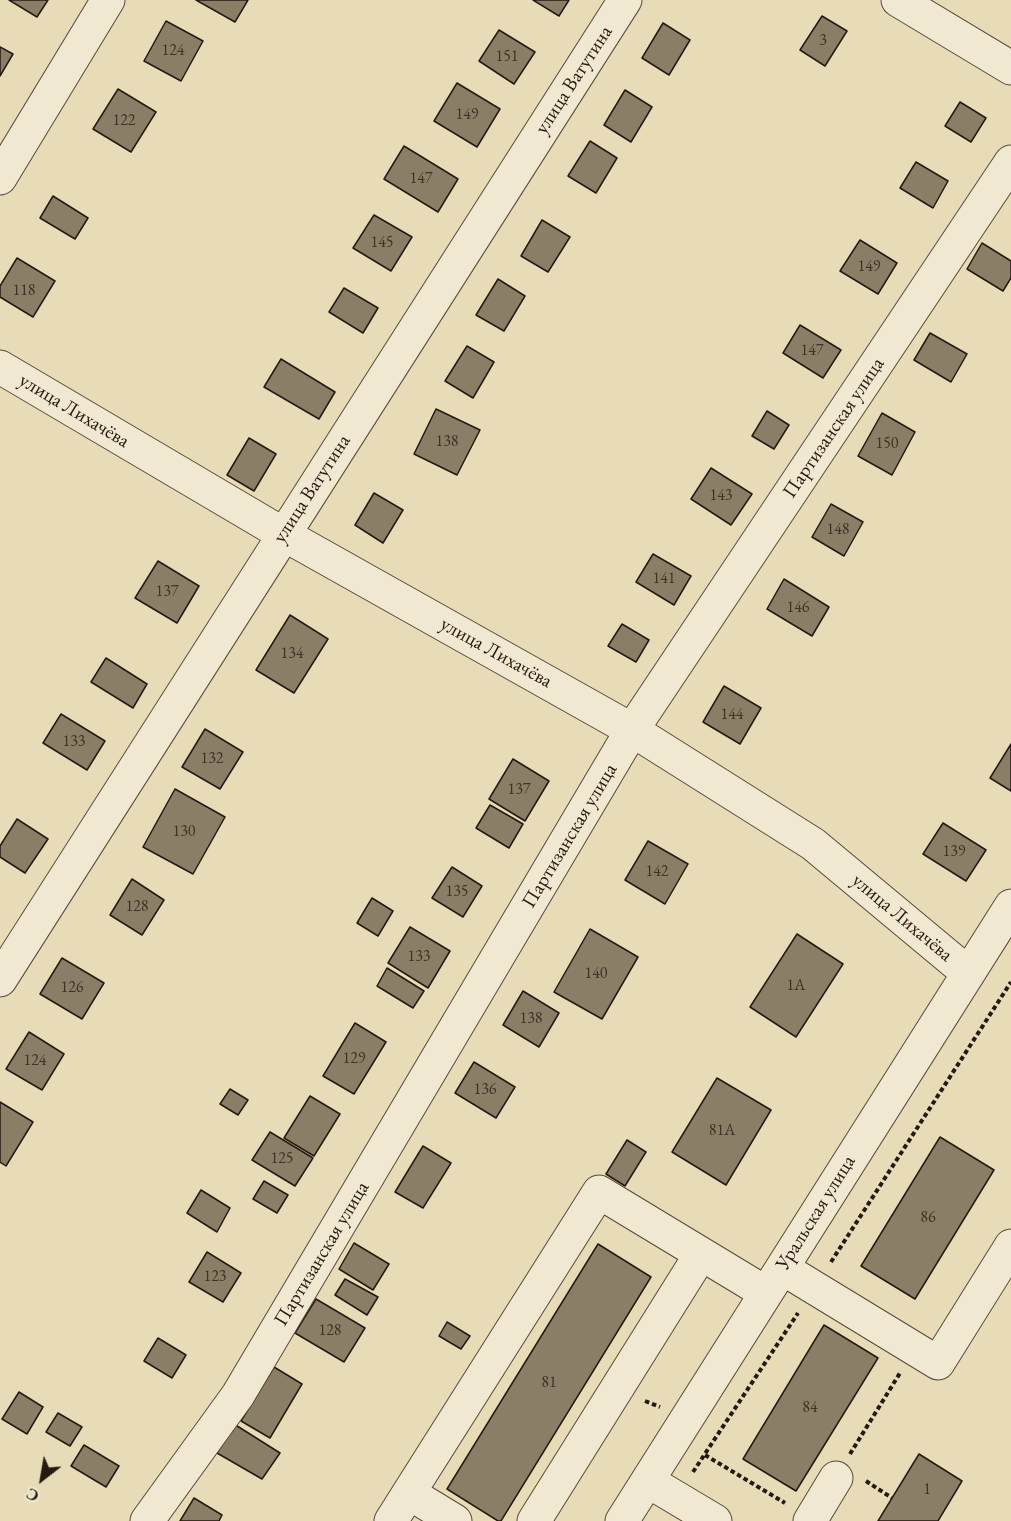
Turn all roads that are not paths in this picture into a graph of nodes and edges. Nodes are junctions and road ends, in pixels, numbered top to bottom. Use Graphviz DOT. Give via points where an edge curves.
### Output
graph roads {
  1 [pos="108,0"];
  2 [pos="625,0"];
  3 [pos="898,0"];
  4 [pos="1011,68"];
  5 [pos="1011,162"];
  6 [pos="0,178"];
  7 [pos="0,367"];
  8 [pos="283,534"];
  9 [pos="632,730"];
  10 [pos="1011,906"];
  11 [pos="968,974"];
  12 [pos="0,980"];
  13 [pos="1011,1246"];
  14 [pos="701,1254"];
  15 [pos="774,1281"];
  16 [pos="836,1478"];
  17 [pos="648,1481"];
  18 [pos="409,1493"];
  19 [pos="810,1520"];
  20 [pos="147,1521"];
  21 [pos="391,1521"];
  22 [pos="456,1521"];
  23 [pos="534,1521"];
  24 [pos="622,1521"];
  25 [pos="715,1521"];
  1 -- 6 [label="street"];
  2 -- 8 [label="street, улица Ватутина"];
  3 -- 4 [label="street"];
  5 -- 9 [label="street, Партизанская улица"];
  7 -- 8 [label="street, улица Лихачёва"];
  8 -- 9 [label="street, улица Лихачёва"];
  8 -- 12 [label="street, улица Ватутина"];
  9 -- 11 [label="street, улица Лихачёва" via="813,844"];
  9 -- 20 [label="street, Партизанская улица" via="238,1395"];
  10 -- 11 [label="street, Уральская улица"];
  11 -- 15 [label="street, Уральская улица"];
  13 -- 15 [label="street" via="938,1363 814,1288"];
  14 -- 15 [label="street"];
  14 -- 18 [label="street" via="600,1192"];
  14 -- 23 [label="street"];
  15 -- 17 [label="street, Уральская улица"];
  16 -- 19 [label="street"];
  17 -- 24 [label="street, Уральская улица"];
  17 -- 25 [label="street"];
  18 -- 21 [label="street"];
  18 -- 22 [label="street"];
}
